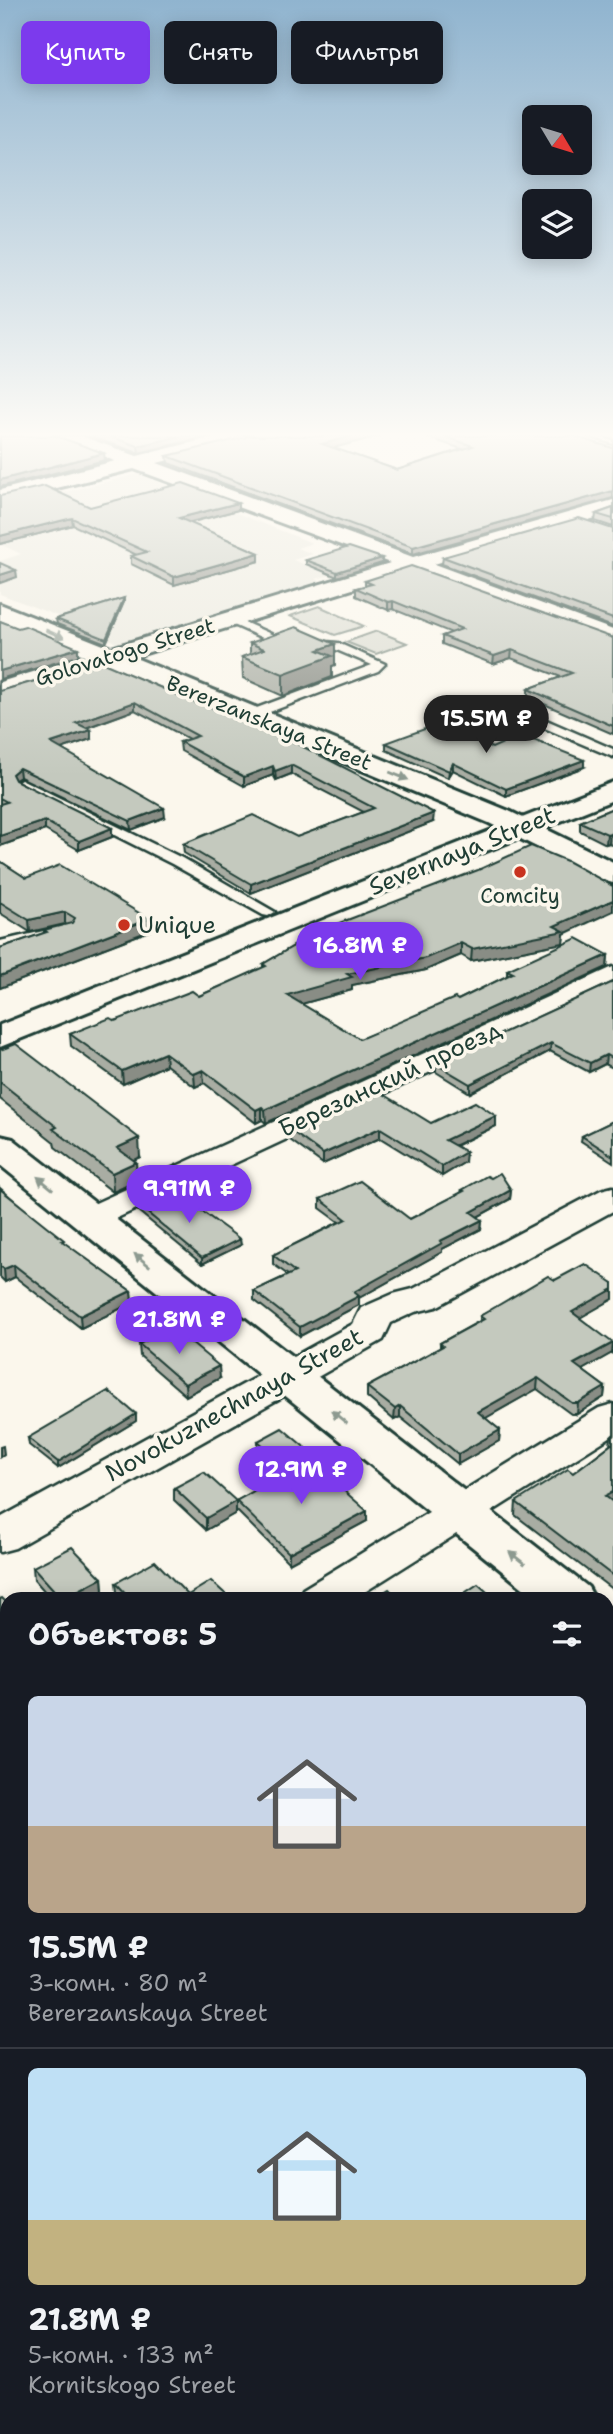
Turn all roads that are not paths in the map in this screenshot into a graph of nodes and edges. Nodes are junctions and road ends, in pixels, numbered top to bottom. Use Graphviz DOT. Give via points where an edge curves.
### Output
graph roads {
  1 [pos="378,550"];
  2 [pos="468,550"];
  3 [pos="415,563"];
  4 [pos="0,611"];
  5 [pos="231,620"];
  6 [pos="613,638"];
  7 [pos="110,657"];
  8 [pos="0,690"];
  9 [pos="501,705"];
  10 [pos="250,715"];
  11 [pos="613,753"];
  12 [pos="613,772"];
  13 [pos="22,783"];
  14 [pos="613,790"];
  15 [pos="510,822"];
  16 [pos="613,874"];
  17 [pos="268,912"];
  18 [pos="66,930"];
  19 [pos="0,945"];
  20 [pos="613,976"];
  21 [pos="0,1017"];
  22 [pos="0,1037"];
  23 [pos="0,1147"];
  24 [pos="613,1197"];
  25 [pos="90,1218"];
  26 [pos="288,1376"];
  27 [pos="613,1417"];
  28 [pos="458,1512"];
  29 [pos="0,1537"];
  30 [pos="331,1592"];
  31 [pos="561,1592"];
  1 -- 3 [label="street"];
  2 -- 3 [label="street, Golovatogo Street"];
  3 -- 5 [label="street, Golovatogo Street"];
  3 -- 6 [label="street"];
  4 -- 7 [label="street, Bererzanskaya Street, one-way"];
  5 -- 7 [label="street, Golovatogo Street"];
  5 -- 10 [label="lane" via="278,641 334,645 379,664 374,670"];
  7 -- 8 [label="street, Golovatogo Street"];
  7 -- 10 [label="street, Bererzanskaya Street"];
  9 -- 11 [label="lane"];
  10 -- 15 [label="street, Bererzanskaya Street, one-way"];
  12 -- 15 [label="street, Severnaya Street"];
  13 -- 17 [label="lane"];
  14 -- 15 [label="street, Severnaya Street"];
  15 -- 16 [label="street, Bererzanskaya Street"];
  15 -- 17 [label="street, Severnaya Street"];
  15 -- 22 [label="street, Severnaya Street"];
  17 -- 21 [label="street, Severnaya Street"];
  18 -- 19 [label="lane"];
  20 -- 25 [label="street, Березанский проезд"];
  25 -- 23 [label="street, one-way"];
  24 -- 26 [label="street, Novokuznechnaya Street" via="423,1298 374,1316 370,1331"];
  26 -- 25 [label="street, one-way"];
  28 -- 26 [label="street, one-way"];
  26 -- 29 [label="street, Novokuznechnaya Street"];
  27 -- 28 [label="street"];
  28 -- 30 [label="street"];
  31 -- 28 [label="street, one-way"];
}
